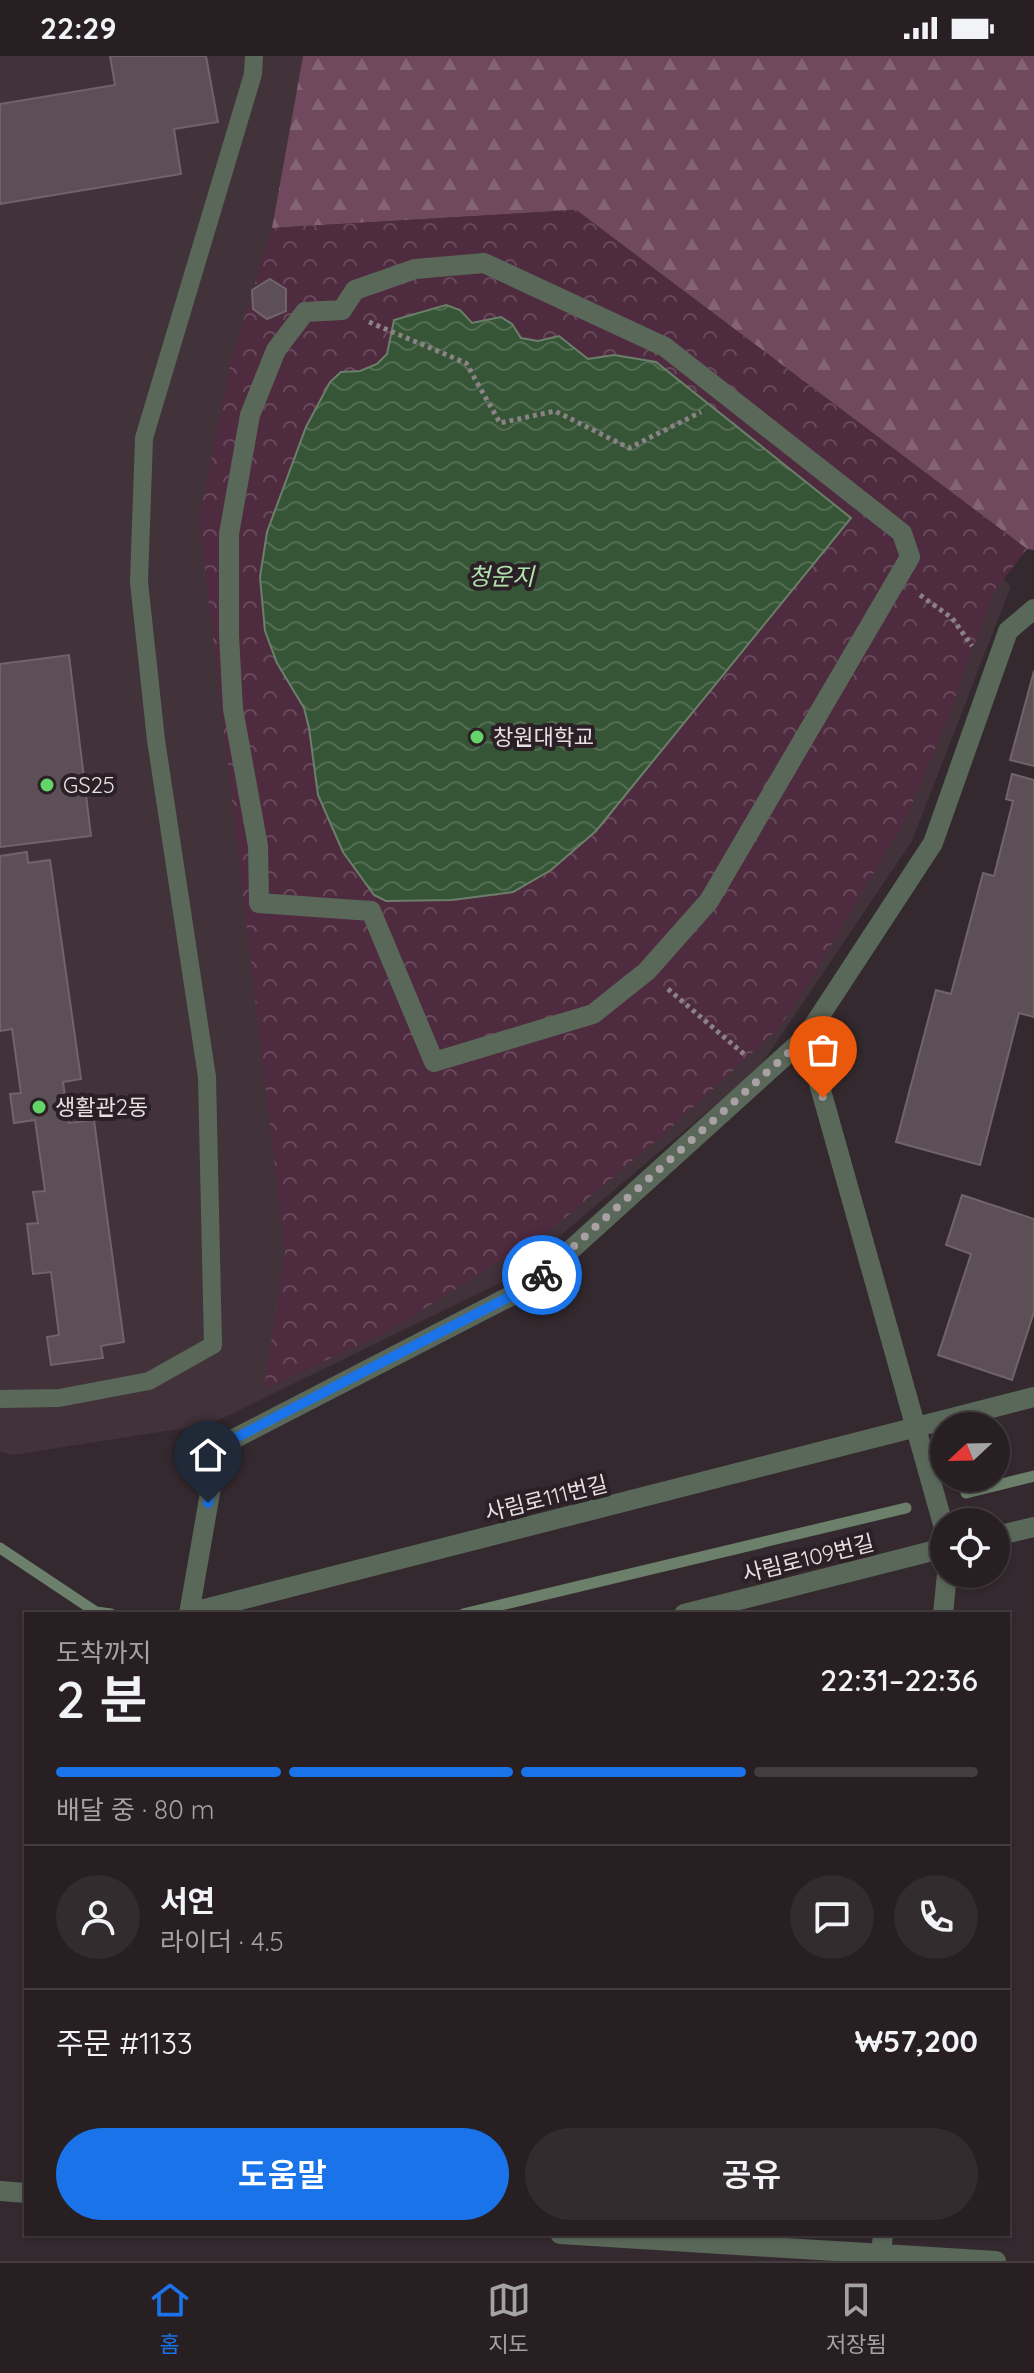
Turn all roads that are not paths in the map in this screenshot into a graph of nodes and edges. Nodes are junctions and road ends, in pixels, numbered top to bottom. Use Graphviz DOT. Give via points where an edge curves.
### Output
graph roads {
  1 [pos="254,56"];
  2 [pos="898,579"];
  3 [pos="1034,609"];
  4 [pos="806,1037"];
  5 [pos="1034,1397"];
  6 [pos="0,1399"];
  7 [pos="915,1429"];
  8 [pos="938,1508"];
  9 [pos="1034,1527"];
  10 [pos="1010,1533"];
  11 [pos="930,1552"];
  12 [pos="946,1588"];
  13 [pos="189,1612"];
  14 [pos="197,1612"];
  15 [pos="692,1612"];
  16 [pos="943,1612"];
  17 [pos="0,2191"];
  18 [pos="24,2193"];
  19 [pos="636,2236"];
  20 [pos="882,2244"];
  21 [pos="692,2252"];
  22 [pos="996,2261"];
  1 -- 6 [label="lane" via="253,74 144,438 139,582 156,740 207,1077 213,1345 149,1381 59,1398"];
  2 -- 2 [label="street" via="910,557 902,533 731,397 665,347 484,263 415,269 355,290 342,310 305,312 276,350 250,415 229,534 233,709 258,846 259,903 371,911 434,1062 593,1014 647,971 709,901"];
  3 -- 4 [label="street" via="1008,631 933,843"];
  4 -- 7 [label="street"];
  4 -- 13 [label="street" via="532,1285 218,1447"];
  5 -- 7 [label="street, 사림로111번길"];
  7 -- 8 [label="street"];
  7 -- 14 [label="street, 사림로111번길"];
  9 -- 10 [label="street"];
  11 -- 15 [label="street, 사림로109번길"];
  12 -- 16 [label="street"];
  17 -- 18 [label="street"];
  19 -- 21 [label="street"];
  20 -- 21 [label="street"];
  20 -- 22 [label="street"];
}
